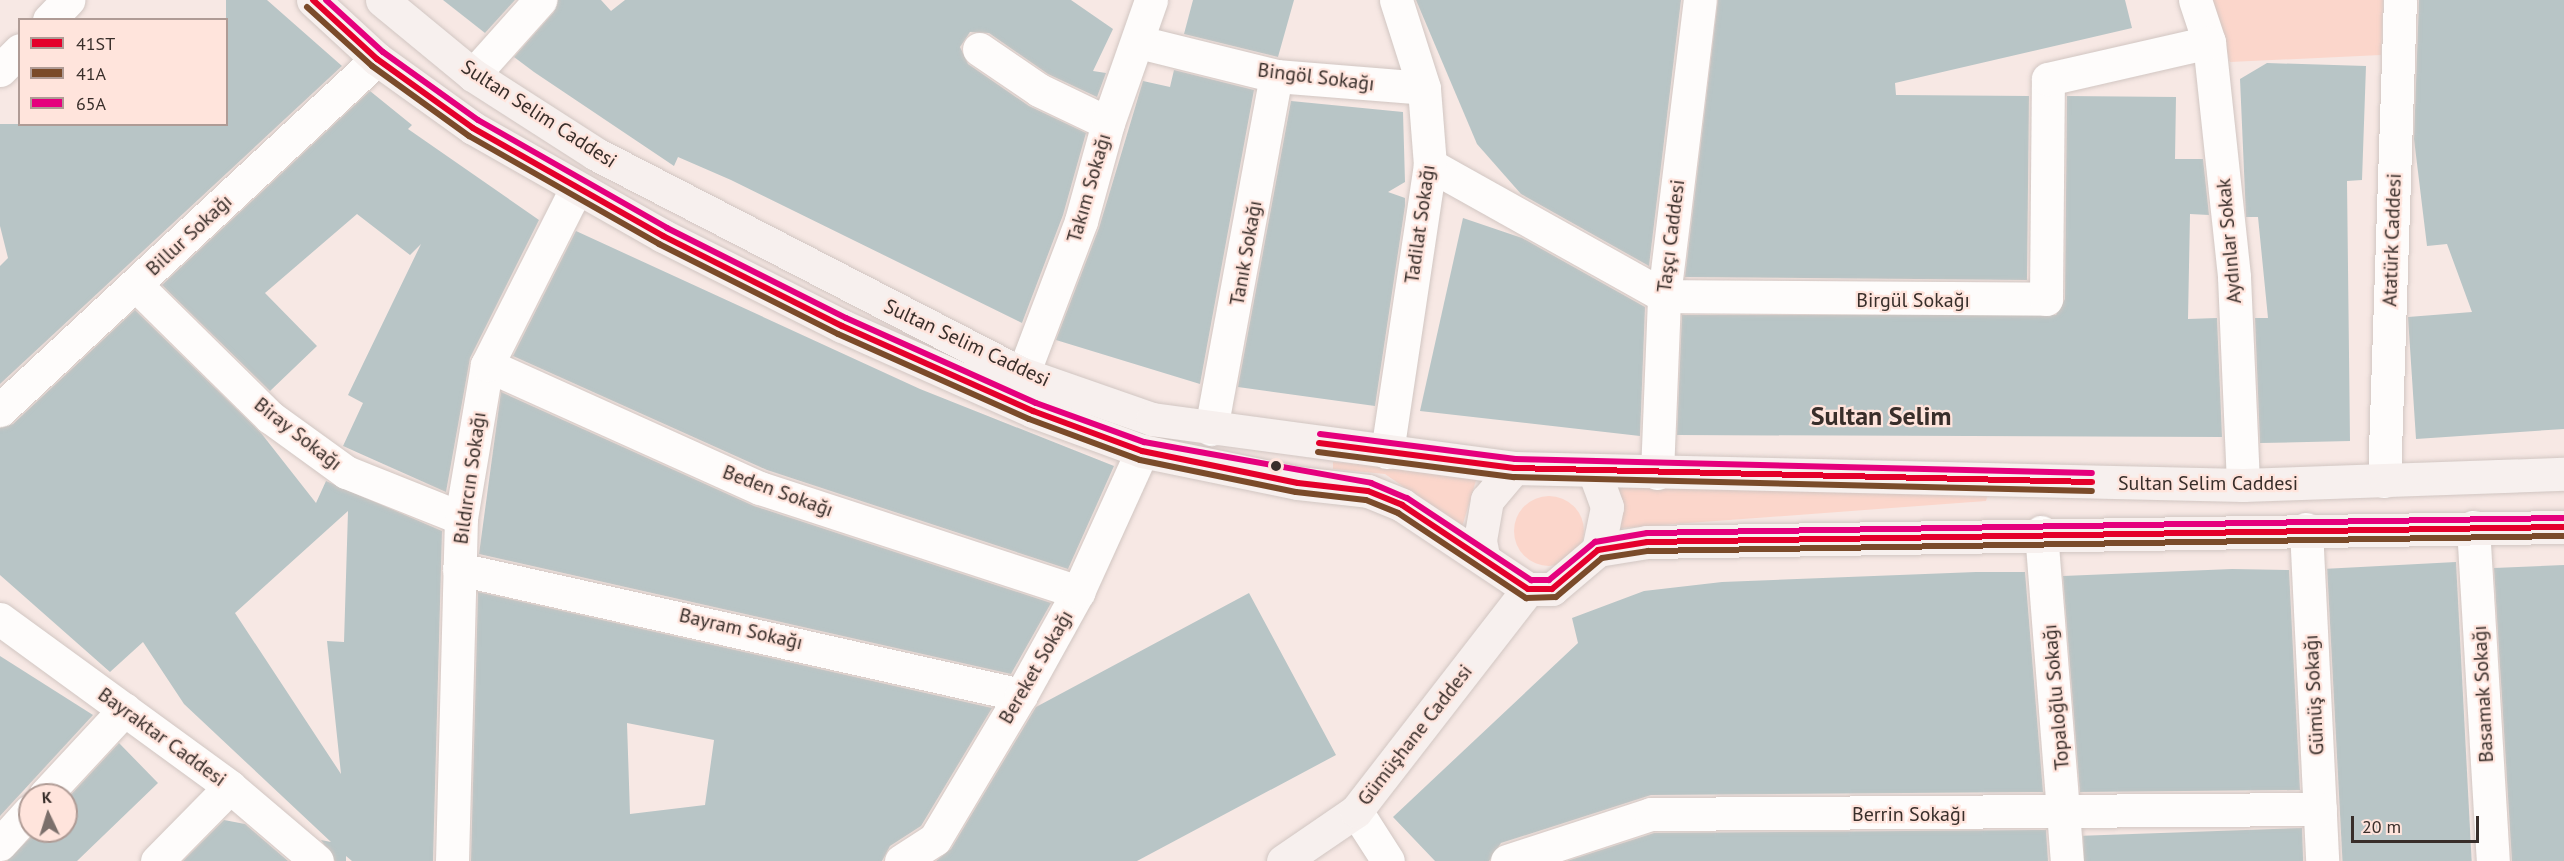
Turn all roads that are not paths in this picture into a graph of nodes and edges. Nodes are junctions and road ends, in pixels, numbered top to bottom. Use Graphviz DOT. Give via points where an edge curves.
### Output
graph roads {
  1 [pos="68,0"];
  2 [pos="313,0"];
  3 [pos="382,0"];
  4 [pos="540,0"];
  5 [pos="1150,0"];
  6 [pos="1396,0"];
  7 [pos="1700,0"];
  8 [pos="2195,0"];
  9 [pos="2400,0"];
  10 [pos="51,18"];
  11 [pos="1139,42"];
  12 [pos="2209,42"];
  13 [pos="979,49"];
  14 [pos="18,52"];
  15 [pos="377,59"];
  16 [pos="0,70"];
  17 [pos="473,75"];
  18 [pos="1276,76"];
  19 [pos="1425,88"];
  20 [pos="1108,123"];
  21 [pos="596,154"];
  22 [pos="1430,165"];
  23 [pos="576,189"];
  24 [pos="136,285"];
  25 [pos="1664,296"];
  26 [pos="487,365"];
  27 [pos="1023,374"];
  28 [pos="0,410"];
  29 [pos="1152,419"];
  30 [pos="1211,429"];
  31 [pos="1142,451"];
  32 [pos="1387,452"];
  33 [pos="1514,468"];
  34 [pos="1594,471"];
  35 [pos="1657,473"];
  36 [pos="2564,474"];
  37 [pos="2384,481"];
  38 [pos="2307,483"];
  39 [pos="2243,485"];
  40 [pos="460,518"];
  41 [pos="2473,527"];
  42 [pos="2564,527"];
  43 [pos="2306,529"];
  44 [pos="2041,532"];
  45 [pos="1598,550"];
  46 [pos="1483,556"];
  47 [pos="459,569"];
  48 [pos="1528,589"];
  49 [pos="1078,592"];
  50 [pos="0,619"];
  51 [pos="1021,694"];
  52 [pos="125,709"];
  53 [pos="56,783"];
  54 [pos="230,787"];
  55 [pos="2320,809"];
  56 [pos="1356,811"];
  57 [pos="2066,813"];
  58 [pos="18,825"];
  59 [pos="0,844"];
  60 [pos="157,861"];
  61 [pos="317,861"];
  62 [pos="452,861"];
  63 [pos="901,861"];
  64 [pos="1283,861"];
  65 [pos="1388,861"];
  66 [pos="1507,861"];
  67 [pos="2067,861"];
  68 [pos="2322,861"];
  69 [pos="2493,861"];
  1 -- 10 [label="street"];
  2 -- 15 [label="main road, Sultan Selim Caddesi"];
  3 -- 17 [label="main road, Sultan Selim Caddesi"];
  4 -- 17 [label="street"];
  5 -- 11 [label="street, Takım Sokağı"];
  6 -- 19 [label="street, Tadilat Sokağı"];
  7 -- 25 [label="street, Taşçı Caddesi"];
  8 -- 12 [label="street, Aydınlar Sokak"];
  9 -- 37 [label="street, Atatürk Caddesi"];
  11 -- 18 [label="street, Bingöl Sokağı"];
  11 -- 20 [label="street, Takım Sokağı"];
  12 -- 25 [label="street, Birgül Sokağı" via="2048,79 2046,299"];
  12 -- 39 [label="street, Aydınlar Sokak" via="2234,277"];
  13 -- 20 [label="street" via="1039,90"];
  14 -- 16 [label="street"];
  15 -- 23 [label="main road, Sultan Selim Caddesi" via="473,128"];
  15 -- 24 [label="street, Billur Sokağı"];
  17 -- 21 [label="main road, Sultan Selim Caddesi"];
  18 -- 19 [label="street, Bingöl Sokağı"];
  18 -- 30 [label="street, Tanık Sokağı"];
  19 -- 22 [label="street, Tadilat Sokağı"];
  20 -- 27 [label="street, Takım Sokağı" via="1082,221"];
  21 -- 23 [label="main road"];
  21 -- 27 [label="main road, Sultan Selim Caddesi"];
  22 -- 25 [label="street, Birgül Sokağı"];
  22 -- 32 [label="street, Tadilat Sokağı"];
  23 -- 26 [label="street, Bıldırcın Sokağı"];
  23 -- 31 [label="main road, Sultan Selim Caddesi" via="842,326 1033,411"];
  24 -- 28 [label="street, Billur Sokağı"];
  24 -- 40 [label="street, Biray Sokağı" via="270,417 336,465"];
  25 -- 35 [label="street, Taşçı Caddesi"];
  26 -- 40 [label="street, Bıldırcın Sokağı"];
  26 -- 49 [label="street, Beden Sokağı" via="760,488"];
  27 -- 29 [label="main road, Sultan Selim Caddesi"];
  29 -- 30 [label="main road, Sultan Selim Caddesi"];
  29 -- 31 [label="main road"];
  30 -- 32 [label="main road, Sultan Selim Caddesi"];
  31 -- 46 [label="main road, Sultan Selim Caddesi" via="1298,483 1368,491 1402,505"];
  31 -- 49 [label="street, Bereket Sokağı"];
  32 -- 33 [label="main road, Sultan Selim Caddesi"];
  33 -- 34 [label="main road, Sultan Selim Caddesi"];
  33 -- 46 [label="main road" via="1487,500 1480,540"];
  34 -- 35 [label="main road, Sultan Selim Caddesi"];
  34 -- 45 [label="main road" via="1607,507"];
  35 -- 39 [label="main road, Sultan Selim Caddesi"];
  36 -- 37 [label="main road, Sultan Selim Caddesi"];
  37 -- 38 [label="main road, Sultan Selim Caddesi"];
  38 -- 39 [label="main road, Sultan Selim Caddesi"];
  38 -- 43 [label="main road"];
  40 -- 47 [label="street, Bıldırcın Sokağı"];
  41 -- 42 [label="main road"];
  41 -- 43 [label="main road"];
  41 -- 69 [label="street, Basamak Sokağı"];
  43 -- 44 [label="main road"];
  43 -- 55 [label="street, Gümüş Sokağı"];
  44 -- 45 [label="main road" via="1647,542"];
  44 -- 57 [label="street, Topaloğlu Sokağı"];
  45 -- 48 [label="main road" via="1552,589"];
  46 -- 48 [label="main road, Sultan Selim Caddesi"];
  47 -- 51 [label="street, Bayram Sokağı"];
  47 -- 62 [label="street, Bıldırcın Sokağı"];
  48 -- 56 [label="main road, Gümüşhane Caddesi"];
  49 -- 51 [label="street, Bereket Sokağı"];
  50 -- 52 [label="street, Bayraktar Caddesi"];
  51 -- 63 [label="street, Bereket Sokağı" via="935,839"];
  52 -- 53 [label="street"];
  52 -- 54 [label="street, Bayraktar Caddesi"];
  54 -- 60 [label="street"];
  54 -- 61 [label="street, Bayraktar Caddesi"];
  55 -- 57 [label="street, Berrin Sokağı"];
  55 -- 68 [label="street, Gümüş Sokağı"];
  56 -- 64 [label="main road, Gümüşhane Caddesi"];
  56 -- 65 [label="street"];
  57 -- 66 [label="street, Berrin Sokağı" via="1651,814"];
  57 -- 67 [label="street, Topaloğlu Sokağı"];
  58 -- 59 [label="street"];
}
